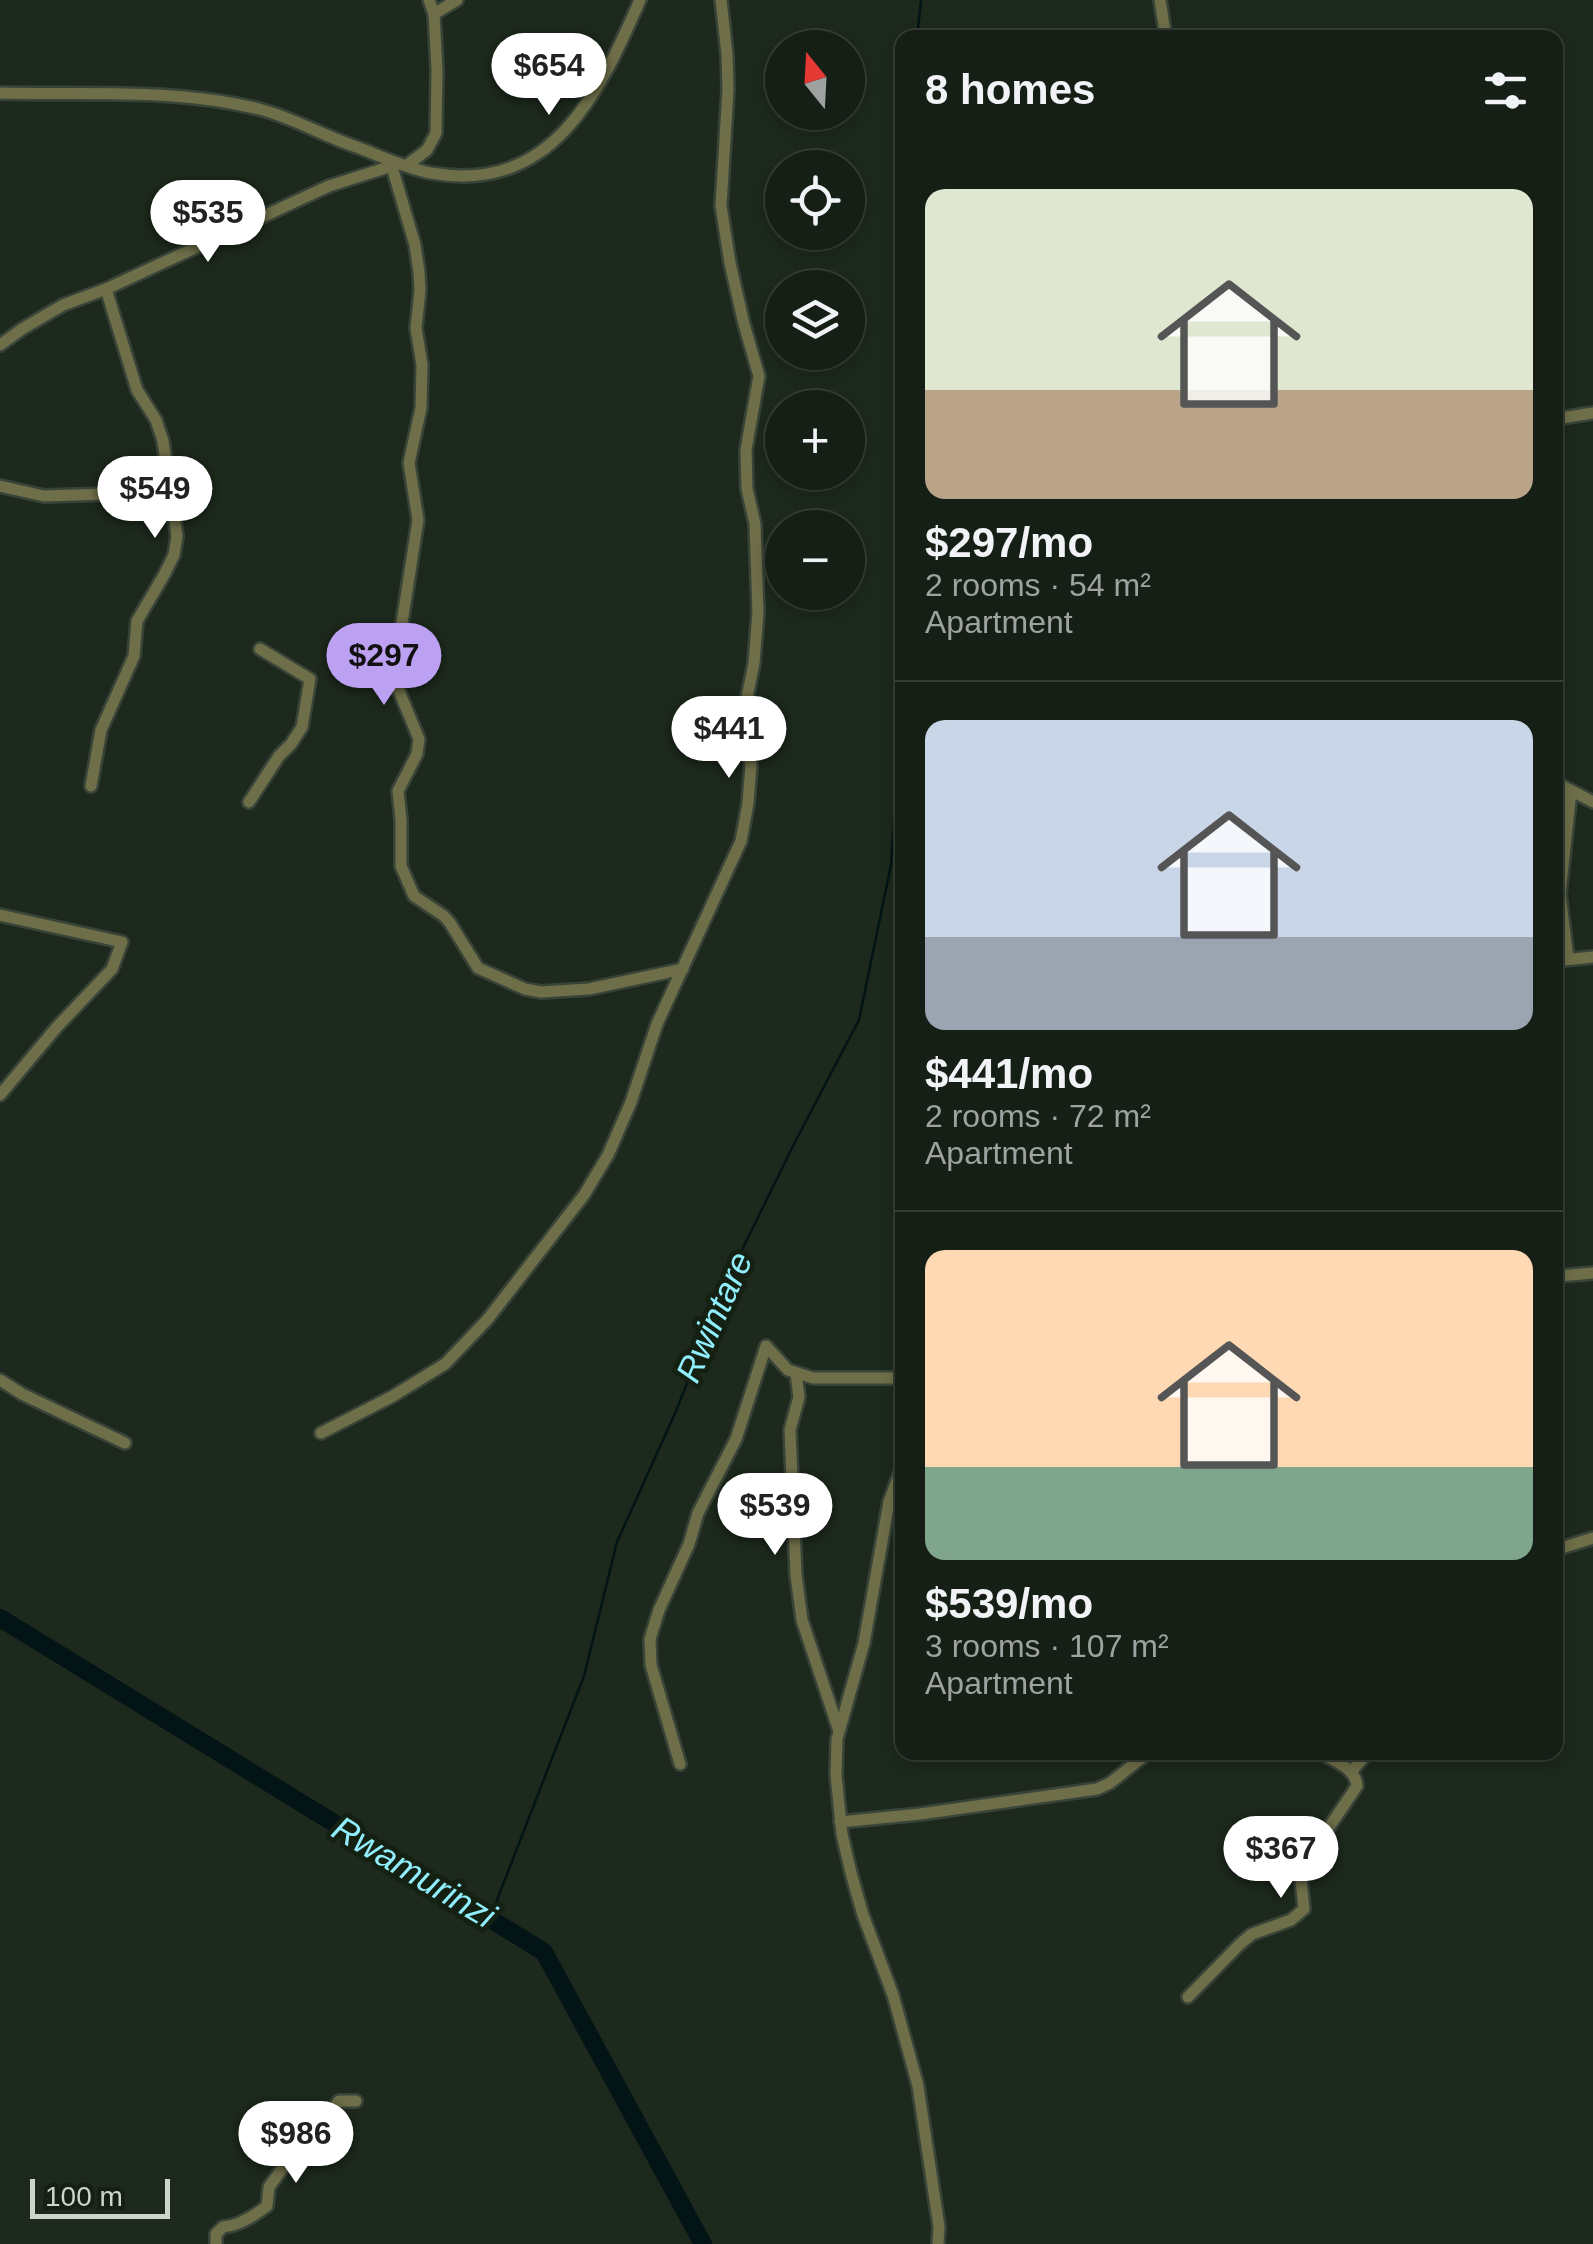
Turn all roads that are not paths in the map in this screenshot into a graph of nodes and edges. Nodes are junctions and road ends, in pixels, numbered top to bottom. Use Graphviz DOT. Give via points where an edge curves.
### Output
graph roads {
  1 [pos="428,0"];
  2 [pos="457,0"];
  3 [pos="640,0"];
  4 [pos="721,0"];
  5 [pos="1160,0"];
  6 [pos="434,14"];
  7 [pos="1165,30"];
  8 [pos="0,93"];
  9 [pos="400,165"];
  10 [pos="106,289"];
  11 [pos="0,345"];
  12 [pos="1593,413"];
  13 [pos="1563,419"];
  14 [pos="0,486"];
  15 [pos="170,492"];
  16 [pos="260,648"];
  17 [pos="91,786"];
  18 [pos="1563,787"];
  19 [pos="1571,792"];
  20 [pos="248,802"];
  21 [pos="1593,802"];
  22 [pos="1563,866"];
  23 [pos="0,914"];
  24 [pos="1593,957"];
  25 [pos="1563,960"];
  26 [pos="682,968"];
  27 [pos="0,1095"];
  28 [pos="1593,1273"];
  29 [pos="1563,1276"];
  30 [pos="796,1373"];
  31 [pos="895,1378"];
  32 [pos="0,1380"];
  33 [pos="321,1433"];
  34 [pos="125,1442"];
  35 [pos="895,1486"];
  36 [pos="1593,1538"];
  37 [pos="1563,1547"];
  38 [pos="839,1731"];
  39 [pos="1139,1760"];
  40 [pos="1333,1760"];
  41 [pos="1361,1760"];
  42 [pos="680,1764"];
  43 [pos="1352,1771"];
  44 [pos="840,1822"];
  45 [pos="1188,1997"];
  46 [pos="356,2101"];
  47 [pos="216,2244"];
  48 [pos="938,2244"];
  1 -- 6 [label="street"];
  2 -- 6 [label="street"];
  3 -- 9 [label="street" via="581,113 538,154 491,173 442,174"];
  4 -- 26 [label="street" via="728,54 721,206 759,376 746,450 758,612 741,727 751,766 741,841"];
  5 -- 7 [label="street"];
  6 -- 9 [label="street" via="436,133 426,150"];
  8 -- 9 [label="street" via="184,95 260,109"];
  9 -- 10 [label="street" via="329,186"];
  9 -- 26 [label="street" via="420,283 416,328 422,365 409,463 418,520 394,674 420,739 398,791 404,876 414,896 450,923 478,968 525,989 578,991"];
  10 -- 11 [label="street" via="63,305"];
  10 -- 15 [label="street" via="132,378 163,441"];
  12 -- 13 [label="street"];
  14 -- 15 [label="street" via="44,496"];
  15 -- 17 [label="street" via="174,556 137,621 134,656 101,730"];
  16 -- 20 [label="street" via="310,679 302,727"];
  18 -- 19 [label="street"];
  19 -- 21 [label="street"];
  19 -- 22 [label="street"];
  23 -- 27 [label="street" via="122,942 112,969"];
  24 -- 25 [label="street"];
  26 -- 33 [label="street" via="608,1155 566,1220 446,1364"];
  28 -- 29 [label="street"];
  30 -- 31 [label="street"];
  30 -- 38 [label="street" via="799,1396 790,1430 796,1575 802,1620"];
  30 -- 42 [label="street" via="766,1346 736,1438 698,1513 650,1639 651,1665"];
  32 -- 34 [label="street"];
  35 -- 38 [label="street"];
  36 -- 37 [label="street"];
  38 -- 44 [label="street"];
  39 -- 44 [label="street" via="1097,1789"];
  40 -- 43 [label="street"];
  41 -- 43 [label="street"];
  43 -- 45 [label="street" via="1357,1786 1300,1870 1304,1909 1252,1934"];
  44 -- 48 [label="street" via="918,2086"];
  46 -- 47 [label="street" via="332,2106 268,2188 267,2206 223,2226"];
}
